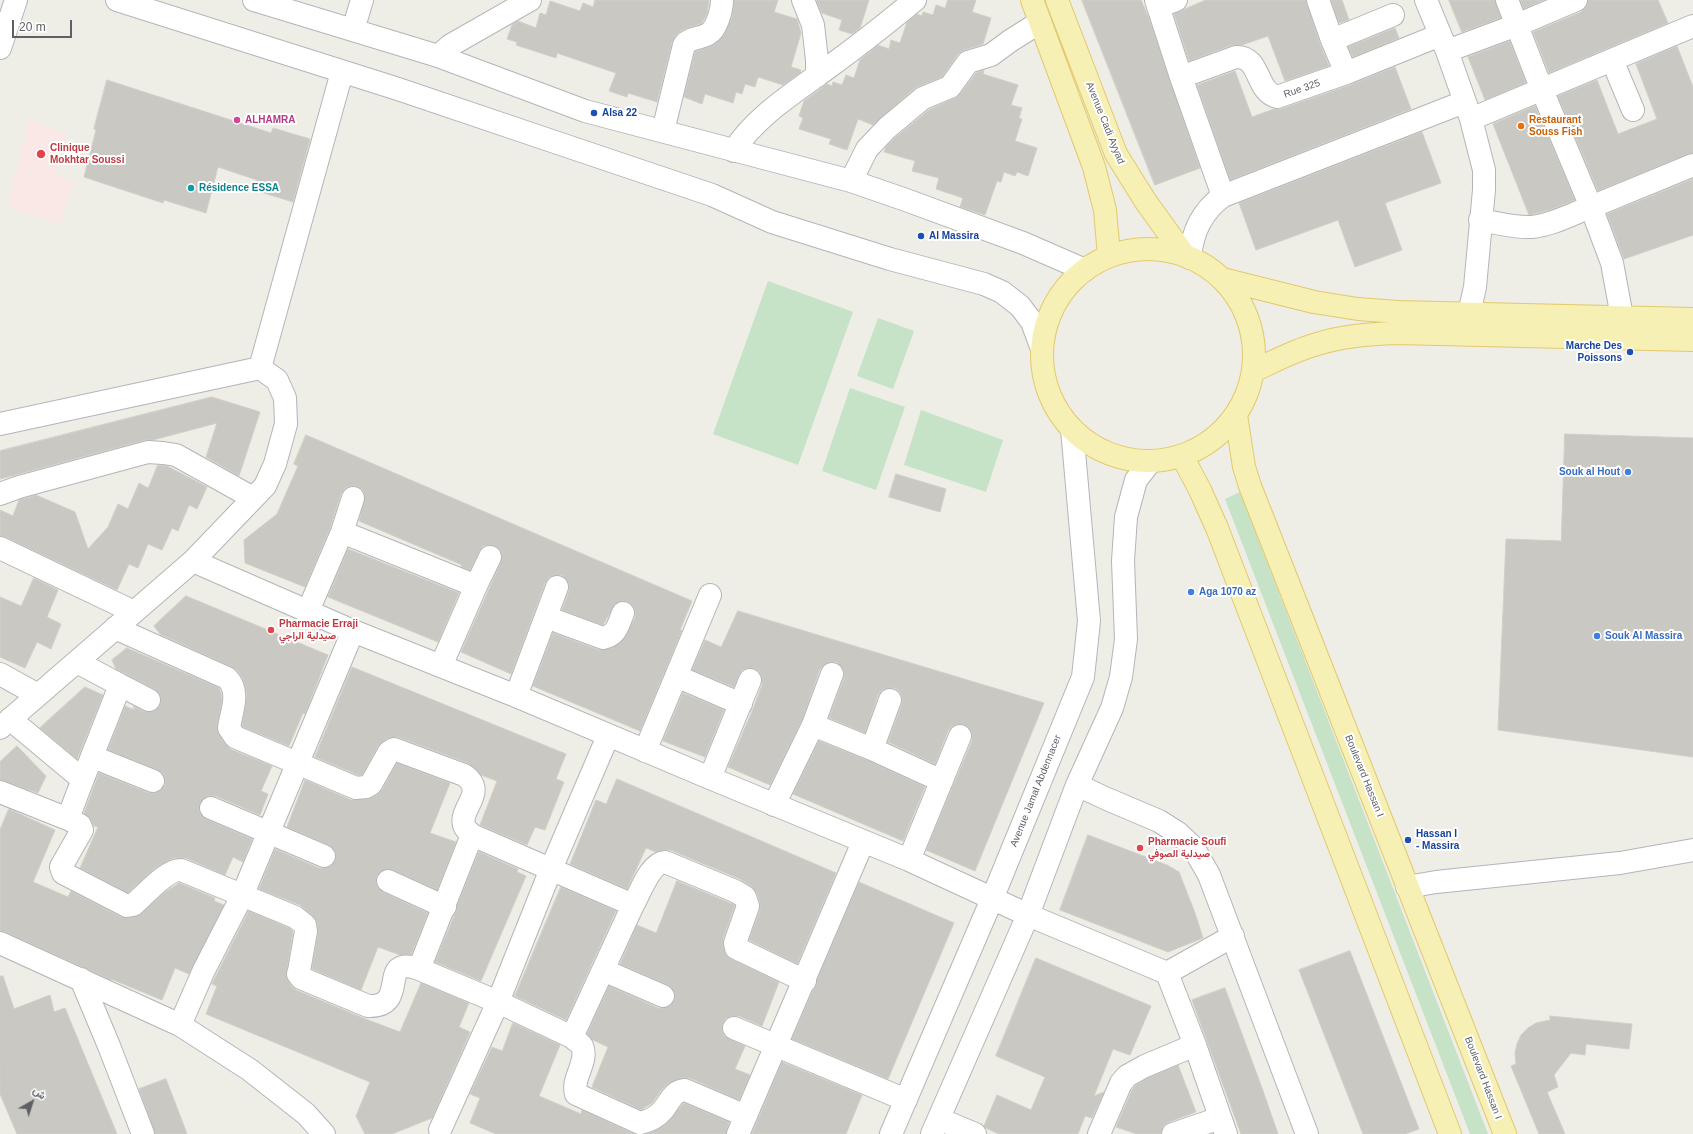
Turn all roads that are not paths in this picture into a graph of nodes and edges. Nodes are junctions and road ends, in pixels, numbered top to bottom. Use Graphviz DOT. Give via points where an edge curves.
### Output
graph roads {
  1 [pos="16,0"];
  2 [pos="117,0"];
  3 [pos="254,0"];
  4 [pos="362,0"];
  5 [pos="530,0"];
  6 [pos="722,0"];
  7 [pos="803,0"];
  8 [pos="915,0"];
  9 [pos="1032,0"];
  10 [pos="1057,0"];
  11 [pos="1318,0"];
  12 [pos="1426,0"];
  13 [pos="1507,0"];
  14 [pos="1576,0"];
  15 [pos="1163,2"];
  16 [pos="1393,15"];
  17 [pos="1040,22"];
  18 [pos="1516,25"];
  19 [pos="1693,26"];
  20 [pos="353,30"];
  21 [pos="1332,40"];
  22 [pos="1443,43"];
  23 [pos="0,48"];
  24 [pos="438,56"];
  25 [pos="1612,60"];
  26 [pos="342,72"];
  27 [pos="1346,73"];
  28 [pos="817,76"];
  29 [pos="1181,77"];
  30 [pos="1542,90"];
  31 [pos="1633,110"];
  32 [pos="1467,111"];
  33 [pos="662,131"];
  34 [pos="734,151"];
  35 [pos="1693,165"];
  36 [pos="851,181"];
  37 [pos="1223,196"];
  38 [pos="1591,206"];
  39 [pos="1480,220"];
  40 [pos="1109,256"];
  41 [pos="1188,257"];
  42 [pos="1085,270"];
  43 [pos="1222,279"];
  44 [pos="1468,314"];
  45 [pos="1622,317"];
  46 [pos="1693,319"];
  47 [pos="1693,340"];
  48 [pos="1042,348"];
  49 [pos="260,368"];
  50 [pos="1253,371"];
  51 [pos="1236,415"];
  52 [pos="0,424"];
  53 [pos="1072,429"];
  54 [pos="1182,456"];
  55 [pos="1151,461"];
  56 [pos="0,494"];
  57 [pos="253,498"];
  58 [pos="354,498"];
  59 [pos="342,532"];
  60 [pos="0,548"];
  61 [pos="490,557"];
  62 [pos="192,562"];
  63 [pos="476,586"];
  64 [pos="557,587"];
  65 [pos="710,595"];
  66 [pos="308,611"];
  67 [pos="134,612"];
  68 [pos="623,613"];
  69 [pos="546,617"];
  70 [pos="115,628"];
  71 [pos="353,631"];
  72 [pos="77,662"];
  73 [pos="441,666"];
  74 [pos="0,674"];
  75 [pos="832,674"];
  76 [pos="676,676"];
  77 [pos="750,680"];
  78 [pos="120,685"];
  79 [pos="38,695"];
  80 [pos="516,696"];
  81 [pos="150,700"];
  82 [pos="890,700"];
  83 [pos="741,704"];
  84 [pos="5,724"];
  85 [pos="813,724"];
  86 [pos="608,736"];
  87 [pos="960,736"];
  88 [pos="872,748"];
  89 [pos="645,751"];
  90 [pos="93,756"];
  91 [pos="298,763"];
  92 [pos="710,778"];
  93 [pos="82,779"];
  94 [pos="153,781"];
  95 [pos="942,781"];
  96 [pos="1077,785"];
  97 [pos="0,792"];
  98 [pos="774,805"];
  99 [pos="210,808"];
  100 [pos="68,819"];
  101 [pos="269,833"];
  102 [pos="472,835"];
  103 [pos="864,842"];
  104 [pos="1693,850"];
  105 [pos="324,856"];
  106 [pos="909,860"];
  107 [pos="551,868"];
  108 [pos="388,881"];
  109 [pos="1408,887"];
  110 [pos="242,896"];
  111 [pos="992,899"];
  112 [pos="633,905"];
  113 [pos="445,907"];
  114 [pos="1028,915"];
  115 [pos="1233,936"];
  116 [pos="0,943"];
  117 [pos="419,969"];
  118 [pos="603,970"];
  119 [pos="1167,973"];
  120 [pos="81,979"];
  121 [pos="805,980"];
  122 [pos="663,996"];
  123 [pos="498,1002"];
  124 [pos="180,1024"];
  125 [pos="734,1028"];
  126 [pos="572,1037"];
  127 [pos="1196,1044"];
  128 [pos="776,1046"];
  129 [pos="906,1100"];
  130 [pos="742,1125"];
  131 [pos="936,1126"];
  132 [pos="1223,1126"];
  133 [pos="439,1133"];
  134 [pos="1104,1133"];
  135 [pos="142,1134"];
  136 [pos="324,1134"];
  137 [pos="891,1134"];
  138 [pos="975,1134"];
  139 [pos="1174,1134"];
  140 [pos="1307,1134"];
  141 [pos="1450,1134"];
  142 [pos="1505,1134"];
  1 -- 23 [label="street"];
  2 -- 26 [label="street"];
  3 -- 20 [label="street"];
  4 -- 20 [label="street"];
  5 -- 24 [label="street" via="451,45"];
  6 -- 33 [label="street" via="712,31 688,40 684,45"];
  7 -- 28 [label="street" via="813,25"];
  8 -- 28 [label="street"];
  9 -- 17 [label="main road"];
  10 -- 41 [label="main road, Avenue Cadi Ayyad" via="1116,154 1138,191"];
  11 -- 21 [label="street"];
  12 -- 22 [label="street"];
  13 -- 18 [label="street"];
  14 -- 18 [label="street, Rue 325"];
  15 -- 29 [label="street"];
  16 -- 21 [label="street"];
  17 -- 36 [label="street" via="991,55 968,62 950,87 923,98 887,128 867,149"];
  17 -- 40 [label="main road" via="1094,167 1108,233"];
  18 -- 22 [label="street, Rue 325"];
  18 -- 30 [label="street"];
  19 -- 25 [label="street"];
  20 -- 24 [label="street"];
  21 -- 27 [label="street"];
  22 -- 27 [label="street, Rue 325"];
  22 -- 32 [label="street"];
  24 -- 33 [label="street" via="585,110"];
  25 -- 30 [label="street"];
  25 -- 31 [label="street"];
  26 -- 48 [label="street" via="712,195 772,222 890,259 984,284 1002,292 1020,306 1032,322"];
  26 -- 49 [label="street"];
  27 -- 29 [label="street, Rue 325" via="1277,97 1262,87 1255,68 1241,56"];
  28 -- 34 [label="street" via="761,117 740,139"];
  29 -- 37 [label="street"];
  30 -- 32 [label="street"];
  30 -- 38 [label="street"];
  32 -- 37 [label="street"];
  32 -- 39 [label="street" via="1484,170"];
  33 -- 34 [label="street"];
  34 -- 36 [label="street"];
  35 -- 38 [label="street"];
  36 -- 42 [label="street" via="1016,241"];
  37 -- 41 [label="street" via="1214,203 1198,225"];
  38 -- 39 [label="street" via="1532,227 1508,226"];
  38 -- 45 [label="street" via="1612,263"];
  39 -- 44 [label="street" via="1474,287"];
  40 -- 41 [label="main road" via="1147,249 1166,250"];
  40 -- 42 [label="main road"];
  41 -- 43 [label="main road"];
  42 -- 48 [label="main road" via="1062,294 1046,326"];
  43 -- 44 [label="main road" via="1293,298 1358,309"];
  43 -- 50 [label="main road" via="1242,306 1253,337"];
  44 -- 45 [label="main road"];
  45 -- 46 [label="main road"];
  47 -- 50 [label="main road" via="1368,334 1313,345"];
  48 -- 53 [label="main road" via="1045,378 1055,405"];
  49 -- 52 [label="street"];
  49 -- 57 [label="street" via="277,380 285,398 286,424 275,464 265,486"];
  50 -- 51 [label="main road" via="1247,394"];
  51 -- 54 [label="main road" via="1221,432 1203,446"];
  51 -- 109 [label="main road, Boulevard Hassan I" via="1244,467 1250,486"];
  53 -- 55 [label="main road" via="1095,447 1122,458"];
  53 -- 111 [label="street, Avenue Jamal Abdennacer" via="1089,621 1083,677"];
  54 -- 55 [label="main road"];
  54 -- 141 [label="main road" via="1217,528"];
  55 -- 96 [label="street" via="1136,480 1126,517 1123,561 1126,639 1121,678 1112,708"];
  56 -- 57 [label="street" via="148,452 163,452 176,455"];
  57 -- 62 [label="street"];
  58 -- 59 [label="street"];
  59 -- 63 [label="street"];
  59 -- 66 [label="street"];
  60 -- 67 [label="street"];
  61 -- 63 [label="street"];
  62 -- 66 [label="street"];
  62 -- 67 [label="street"];
  63 -- 73 [label="street"];
  64 -- 69 [label="street"];
  65 -- 76 [label="street"];
  66 -- 71 [label="street"];
  67 -- 70 [label="street"];
  68 -- 69 [label="street" via="615,632 603,638"];
  69 -- 80 [label="street"];
  70 -- 72 [label="street"];
  70 -- 91 [label="street" via="227,678 233,686 235,695 229,728 231,734"];
  71 -- 73 [label="street"];
  71 -- 91 [label="street"];
  72 -- 78 [label="street"];
  72 -- 79 [label="street"];
  73 -- 80 [label="street"];
  74 -- 79 [label="street"];
  75 -- 85 [label="street"];
  76 -- 83 [label="street"];
  76 -- 89 [label="street"];
  77 -- 83 [label="street"];
  78 -- 81 [label="street"];
  78 -- 90 [label="street"];
  79 -- 84 [label="street"];
  80 -- 86 [label="street"];
  82 -- 88 [label="street"];
  83 -- 92 [label="street"];
  84 -- 93 [label="street"];
  85 -- 88 [label="street"];
  85 -- 98 [label="street"];
  86 -- 89 [label="street"];
  86 -- 107 [label="street"];
  87 -- 95 [label="street"];
  88 -- 95 [label="street"];
  89 -- 92 [label="street"];
  90 -- 93 [label="street"];
  90 -- 94 [label="street"];
  91 -- 101 [label="street"];
  91 -- 102 [label="street" via="356,788 366,787 376,777 389,752 397,749 464,775 471,780 474,788 464,820"];
  92 -- 98 [label="street"];
  93 -- 100 [label="street"];
  95 -- 106 [label="street"];
  96 -- 114 [label="street"];
  96 -- 115 [label="street" via="1107,800 1159,820 1193,847 1209,875"];
  97 -- 100 [label="street"];
  98 -- 103 [label="street"];
  99 -- 101 [label="street"];
  100 -- 110 [label="street" via="80,825 82,830 61,867 63,873 127,906 133,905 167,875 177,870"];
  101 -- 105 [label="street"];
  101 -- 110 [label="street"];
  102 -- 107 [label="street"];
  102 -- 113 [label="street"];
  103 -- 106 [label="street"];
  103 -- 121 [label="street"];
  104 -- 109 [label="street" via="1620,863"];
  106 -- 111 [label="street"];
  107 -- 112 [label="street"];
  107 -- 123 [label="street"];
  108 -- 113 [label="street"];
  109 -- 142 [label="main road, Boulevard Hassan I"];
  110 -- 117 [label="street" via="295,917 305,925 298,974 301,978 368,1006 385,1003 391,997 395,975 402,966"];
  110 -- 124 [label="street"];
  111 -- 114 [label="street"];
  111 -- 129 [label="street, Avenue Jamal Abdennacer"];
  112 -- 118 [label="street"];
  112 -- 121 [label="street" via="652,870 665,862 735,891 745,897 748,906 735,943 736,948"];
  113 -- 117 [label="street"];
  114 -- 119 [label="street"];
  114 -- 131 [label="street"];
  115 -- 119 [label="street"];
  115 -- 140 [label="street"];
  116 -- 120 [label="street"];
  117 -- 123 [label="street"];
  118 -- 122 [label="street"];
  118 -- 126 [label="street"];
  119 -- 127 [label="street"];
  120 -- 124 [label="street"];
  120 -- 135 [label="street"];
  121 -- 128 [label="street"];
  123 -- 126 [label="street"];
  123 -- 133 [label="street"];
  124 -- 136 [label="street" via="250,1070 306,1114"];
  125 -- 128 [label="street"];
  126 -- 130 [label="street" via="582,1045 580,1069 574,1085 576,1094 581,1097 640,1122 654,1117 663,1110 676,1092 685,1090"];
  127 -- 132 [label="street"];
  127 -- 134 [label="street" via="1127,1076 1121,1083"];
  128 -- 129 [label="street"];
  128 -- 130 [label="street"];
  129 -- 137 [label="street, Avenue Jamal Abdennacer"];
  131 -- 138 [label="street"];
  132 -- 139 [label="street"];
}
